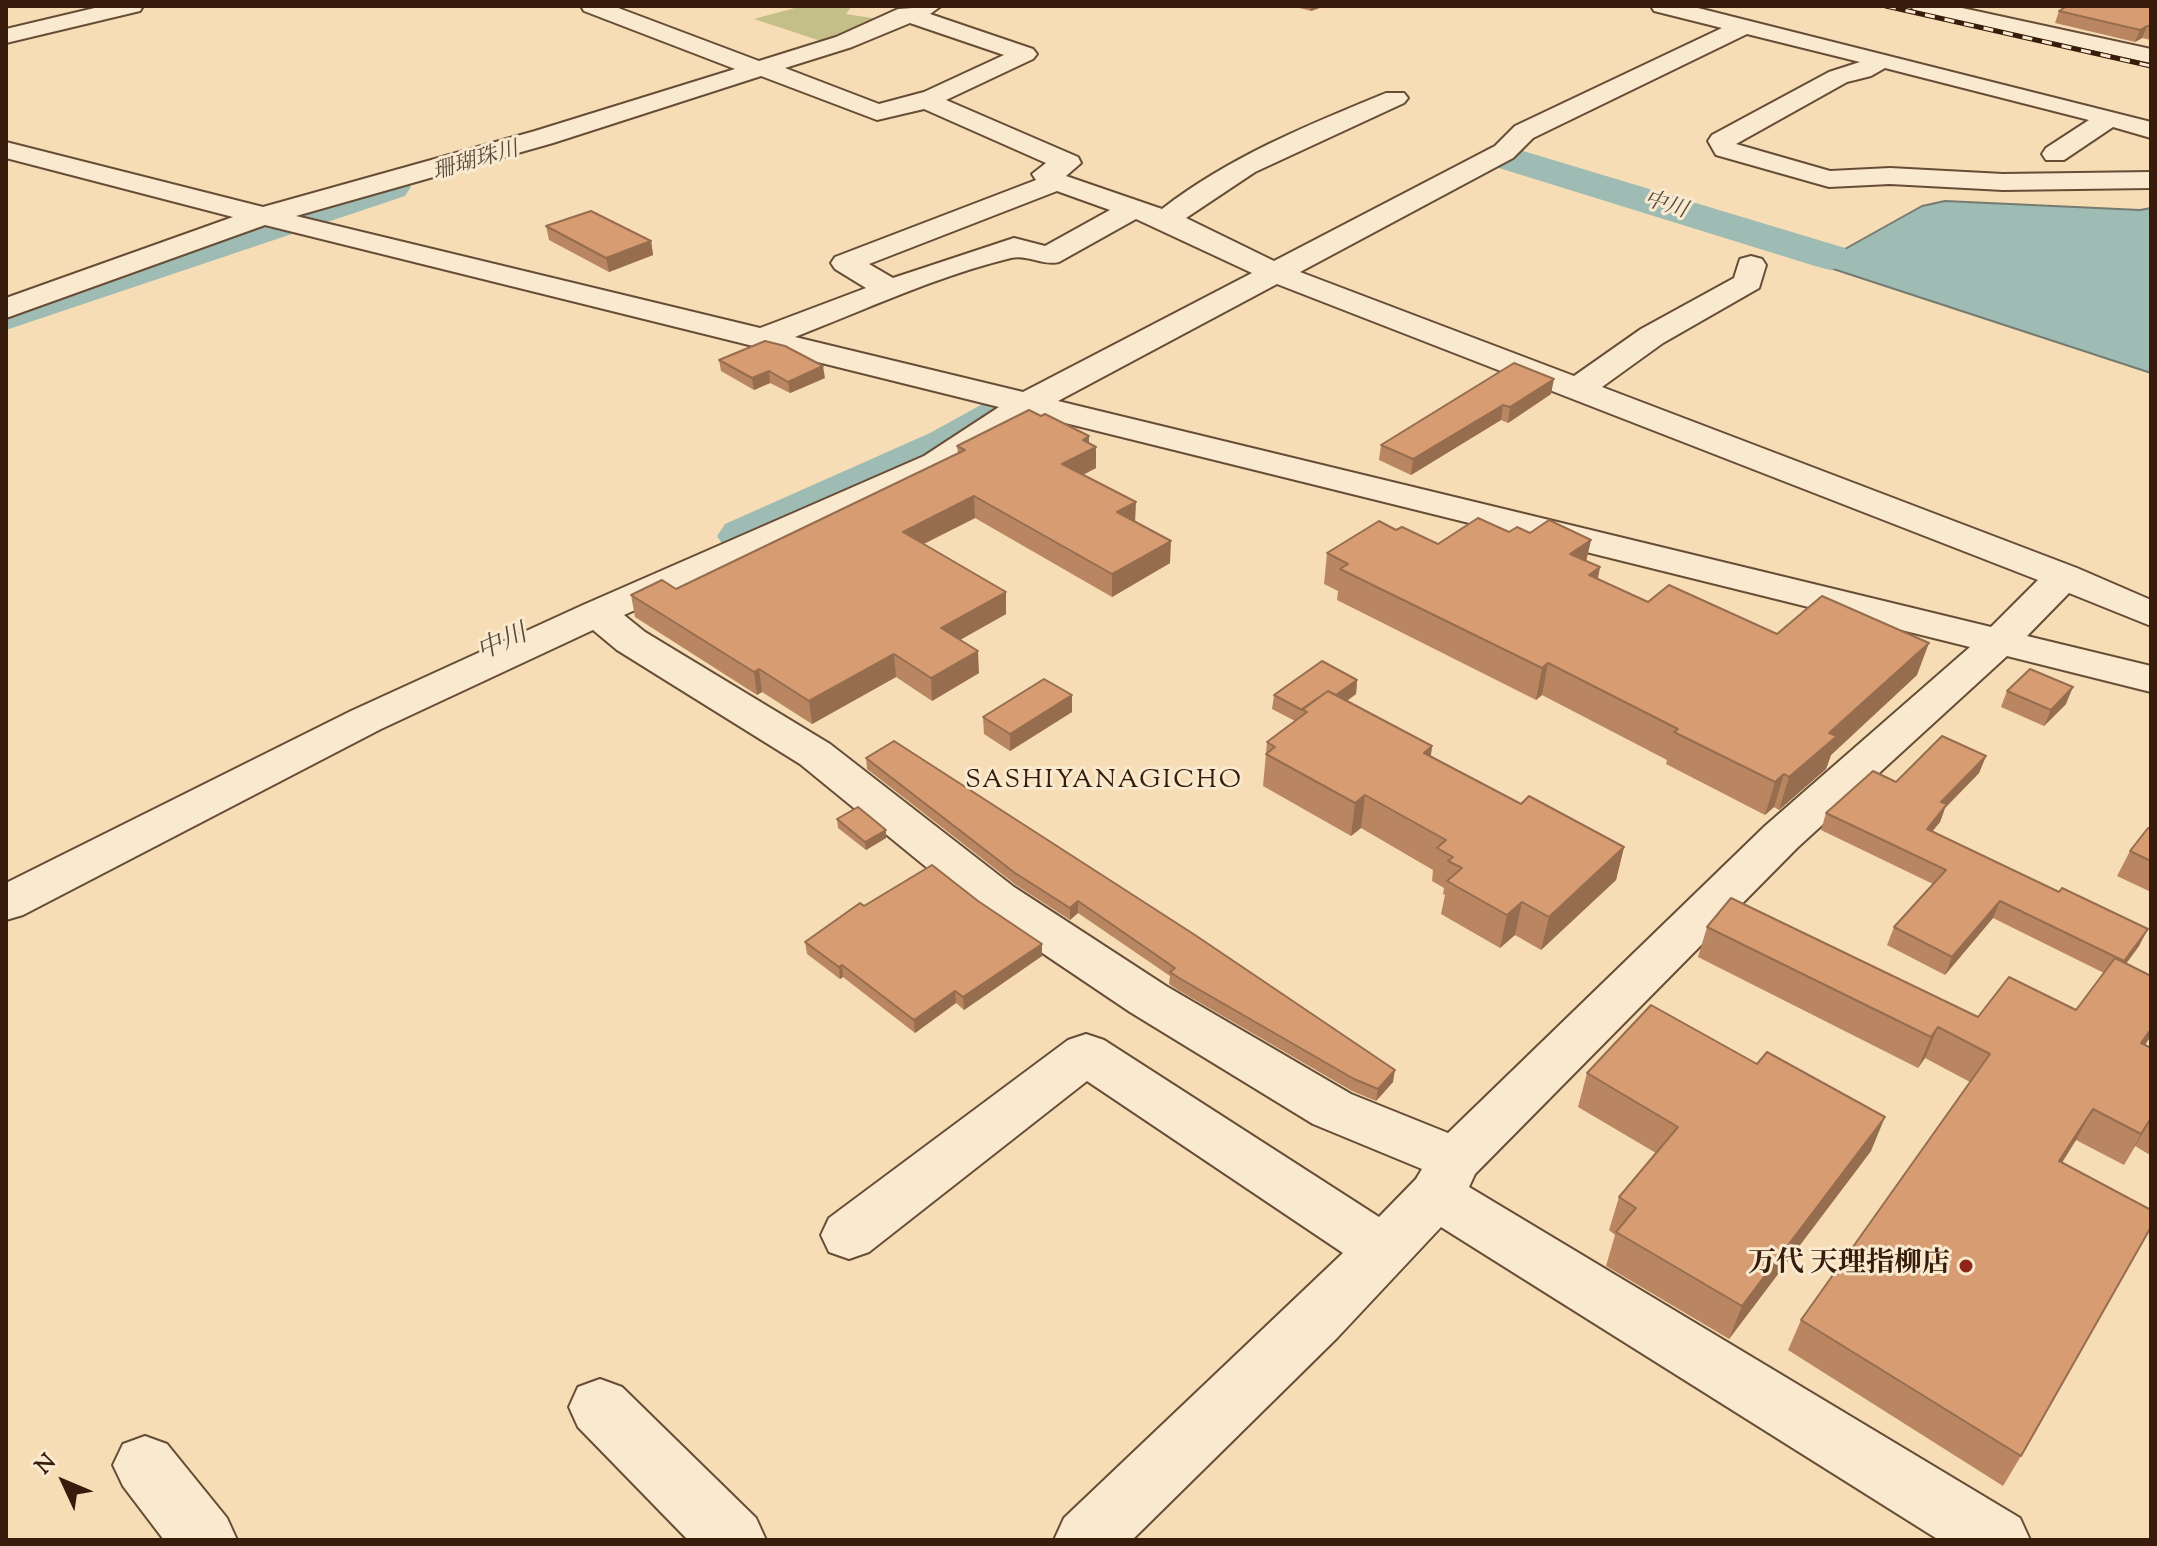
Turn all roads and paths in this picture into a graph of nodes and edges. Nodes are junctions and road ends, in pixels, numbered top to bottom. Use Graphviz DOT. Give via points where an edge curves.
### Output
graph roads {
  1 [pos="132,6"];
  2 [pos="592,6"];
  3 [pos="930,6"];
  4 [pos="1662,6"];
  5 [pos="1922,6"];
  6 [pos="906,14"];
  7 [pos="1745,26"];
  8 [pos="6,36"];
  9 [pos="2151,56"];
  10 [pos="1882,60"];
  11 [pos="760,68"];
  12 [pos="1395,98"];
  13 [pos="922,99"];
  14 [pos="2107,120"];
  15 [pos="2151,130"];
  16 [pos="6,150"];
  17 [pos="2055,154"];
  18 [pos="2151,180"];
  19 [pos="1056,182"];
  20 [pos="1135,208"];
  21 [pos="263,216"];
  22 [pos="1166,220"];
  23 [pos="1751,265"];
  24 [pos="1273,272"];
  25 [pos="890,289"];
  26 [pos="6,309"];
  27 [pos="764,338"];
  28 [pos="1579,388"];
  29 [pos="1028,403"];
  30 [pos="2063,576"];
  31 [pos="597,613"];
  32 [pos="2151,614"];
  33 [pos="1999,642"];
  34 [pos="2151,679"];
  35 [pos="6,903"];
  36 [pos="1446,1177"];
  37 [pos="849,1235"];
  38 [pos="1383,1249"];
  39 [pos="600,1407"];
  40 [pos="145,1465"];
  41 [pos="204,1540"];
  42 [pos="733,1540"];
  43 [pos="1087,1540"];
  44 [pos="1997,1540"];
  1 -- 8 [label="street"];
  2 -- 11 [label="street"];
  3 -- 6 [label="street"];
  4 -- 7 [label="street"];
  5 -- 9 [label="street"];
  6 -- 11 [label="street" via="844,42"];
  6 -- 13 [label="street" via="1025,54"];
  7 -- 10 [label="street"];
  7 -- 24 [label="street" via="1524,132 1504,152"];
  10 -- 14 [label="street"];
  10 -- 18 [label="street" via="1838,77 1721,141 1725,149 1829,179"];
  11 -- 13 [label="street" via="877,112"];
  11 -- 21 [label="street" via="544,137"];
  12 -- 22 [label="street" via="1333,124 1192,198"];
  13 -- 19 [label="street" via="1068,163 1046,174"];
  14 -- 15 [label="street"];
  14 -- 17 [label="street"];
  16 -- 21 [label="street"];
  19 -- 20 [label="street"];
  19 -- 25 [label="street" via="846,263"];
  20 -- 22 [label="street"];
  20 -- 25 [label="street" via="1049,256 1014,247"];
  21 -- 26 [label="street"];
  21 -- 27 [label="street"];
  22 -- 24 [label="street"];
  23 -- 28 [label="street" via="1748,282 1652,336"];
  24 -- 28 [label="street"];
  24 -- 29 [label="street"];
  25 -- 27 [label="street"];
  27 -- 29 [label="street"];
  28 -- 30 [label="street"];
  29 -- 31 [label="street" via="936,463"];
  29 -- 33 [label="street"];
  30 -- 32 [label="street"];
  30 -- 33 [label="street"];
  31 -- 35 [label="street" via="366,720"];
  31 -- 36 [label="street" via="631,641 815,754 997,899 1148,999"];
  33 -- 34 [label="street"];
  33 -- 36 [label="street" via="1781,837"];
  36 -- 38 [label="street"];
  36 -- 44 [label="street"];
  37 -- 38 [label="street" via="1086,1054"];
  38 -- 43 [label="street"];
  39 -- 42 [label="street"];
  40 -- 41 [label="street"];
}
